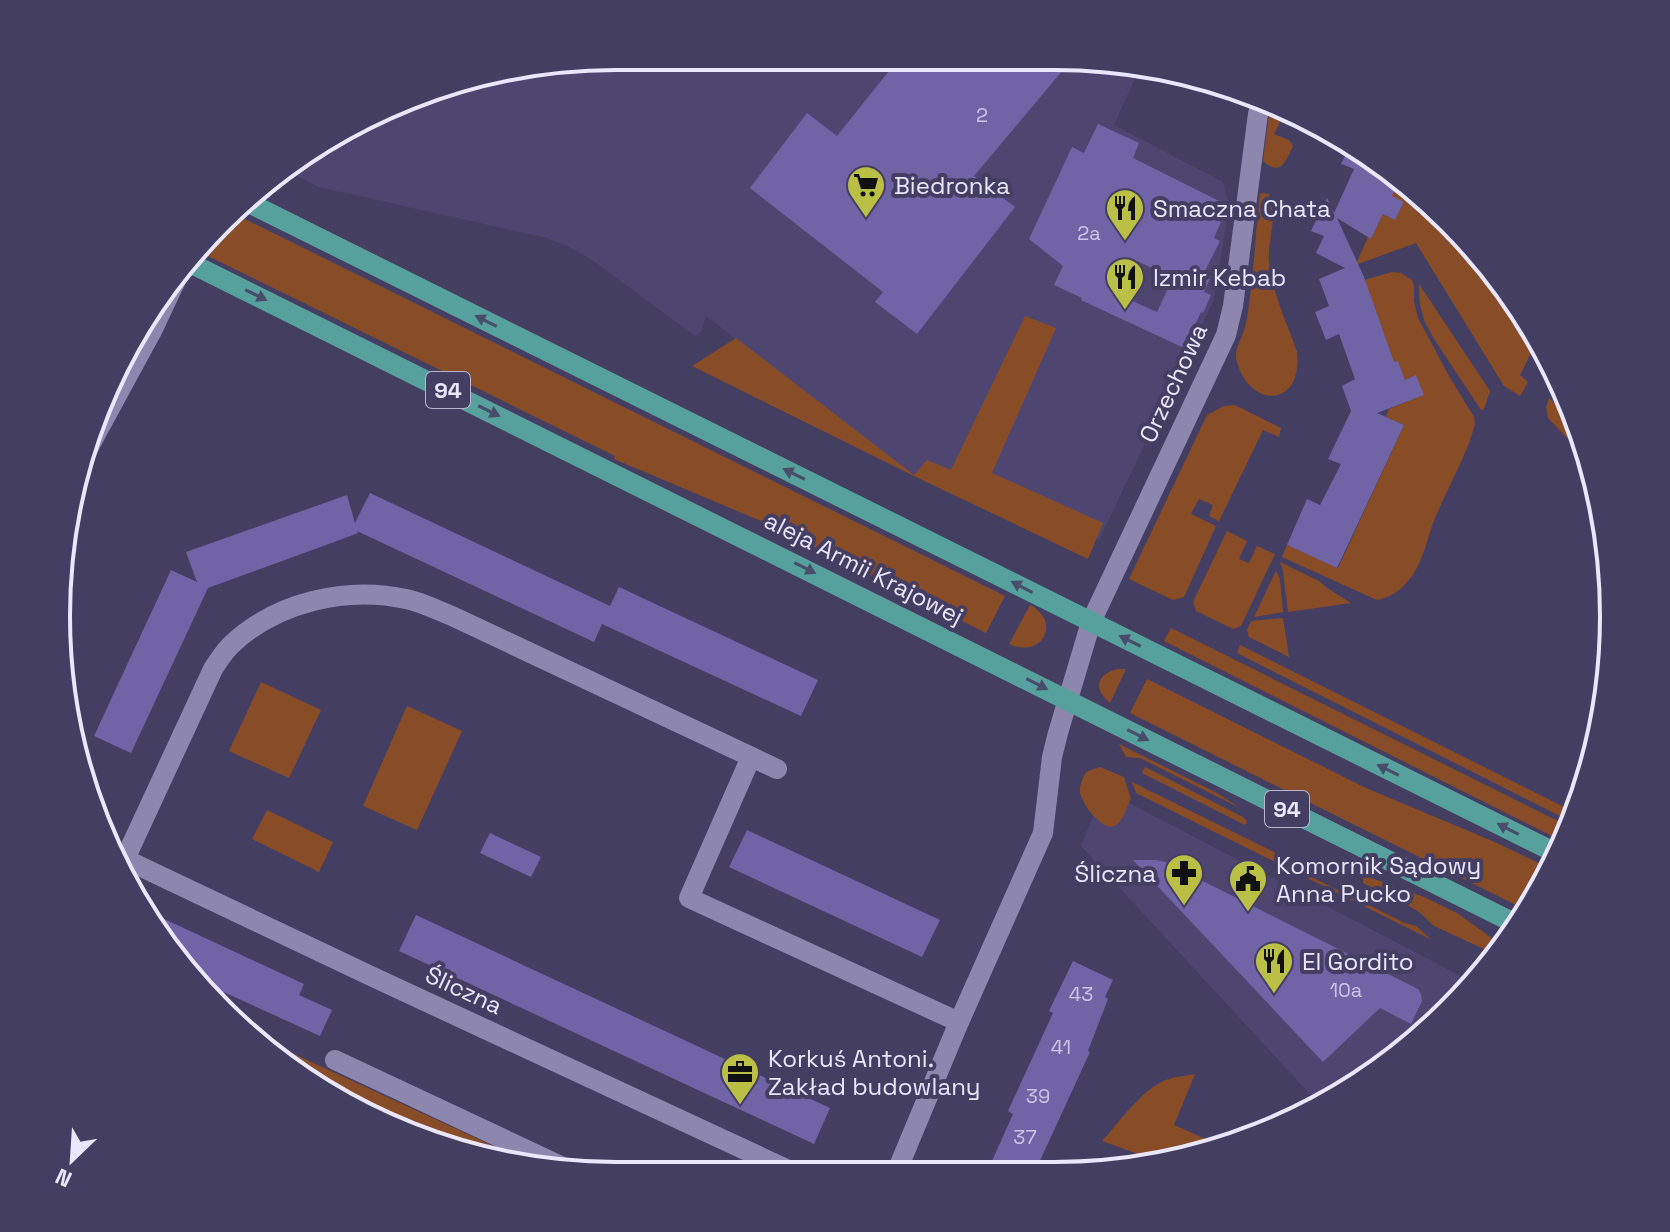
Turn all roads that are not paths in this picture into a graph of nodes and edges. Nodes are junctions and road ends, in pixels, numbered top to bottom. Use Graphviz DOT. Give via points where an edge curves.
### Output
graph roads {
  1 [pos="1260,111"];
  2 [pos="255,206"];
  3 [pos="195,269"];
  4 [pos="156,322"];
  5 [pos="118,394"];
  6 [pos="1091,622"];
  7 [pos="1068,700"];
  8 [pos="751,757"];
  9 [pos="777,769"];
  10 [pos="122,848"];
  11 [pos="1548,849"];
  12 [pos="128,861"];
  13 [pos="1507,920"];
  14 [pos="959,1022"];
  15 [pos="335,1060"];
  16 [pos="540,1156"];
  17 [pos="771,1162"];
  18 [pos="901,1162"];
  1 -- 6 [label="street, Orzechowa" via="1226,335"];
  6 -- 2 [label="main road, one-way"];
  3 -- 7 [label="main road, aleja Armii Krajowej / 94, one-way"];
  4 -- 5 [label="street"];
  6 -- 7 [label="street, Orzechowa"];
  11 -- 6 [label="main road, one-way"];
  7 -- 13 [label="main road, aleja Armii Krajowej / 94, one-way"];
  7 -- 14 [label="street, Orzechowa" via="1052,757 1043,833"];
  8 -- 9 [label="street"];
  8 -- 10 [label="street" via="452,616 406,599 352,593 276,614 229,647"];
  8 -- 14 [label="street" via="689,898"];
  12 -- 17 [label="street, Śliczna"];
  14 -- 18 [label="street, Orzechowa"];
  15 -- 16 [label="street"];
}
